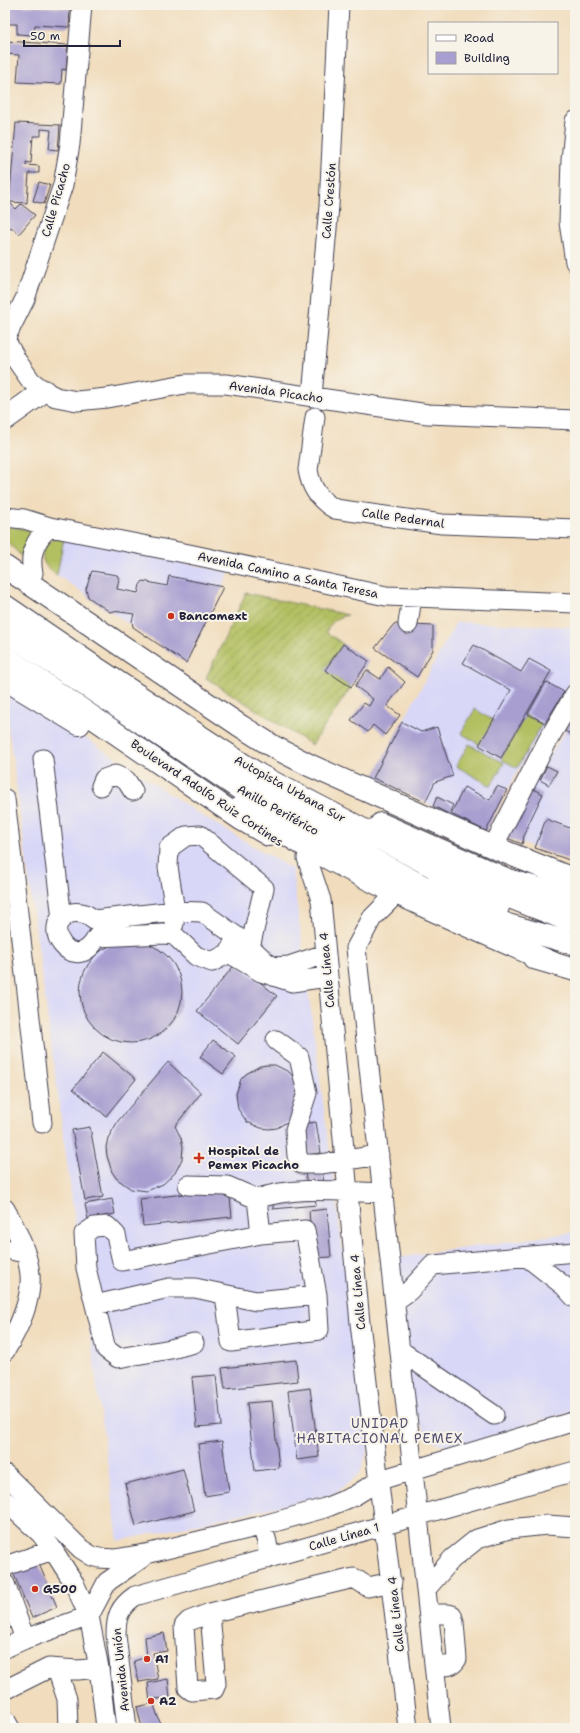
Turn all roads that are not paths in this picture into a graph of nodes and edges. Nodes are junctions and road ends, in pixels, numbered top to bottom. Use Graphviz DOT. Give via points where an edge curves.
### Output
graph roads {
  1 [pos="82,5"];
  2 [pos="339,5"];
  3 [pos="575,120"];
  4 [pos="575,262"];
  5 [pos="5,339"];
  6 [pos="44,391"];
  7 [pos="312,396"];
  8 [pos="315,417"];
  9 [pos="5,419"];
  10 [pos="575,420"];
  11 [pos="5,517"];
  12 [pos="50,527"];
  13 [pos="575,530"];
  14 [pos="5,550"];
  15 [pos="5,567"];
  16 [pos="33,574"];
  17 [pos="5,590"];
  18 [pos="412,597"];
  19 [pos="575,603"];
  20 [pos="5,606"];
  21 [pos="5,619"];
  22 [pos="408,624"];
  23 [pos="5,631"];
  24 [pos="5,647"];
  25 [pos="5,657"];
  26 [pos="5,679"];
  27 [pos="575,694"];
  28 [pos="43,759"];
  29 [pos="101,786"];
  30 [pos="361,787"];
  31 [pos="133,791"];
  32 [pos="5,799"];
  33 [pos="241,819"];
  34 [pos="493,847"];
  35 [pos="307,858"];
  36 [pos="575,880"];
  37 [pos="575,899"];
  38 [pos="390,900"];
  39 [pos="175,911"];
  40 [pos="62,919"];
  41 [pos="575,921"];
  42 [pos="575,933"];
  43 [pos="174,935"];
  44 [pos="575,944"];
  45 [pos="238,945"];
  46 [pos="325,954"];
  47 [pos="553,963"];
  48 [pos="263,967"];
  49 [pos="575,970"];
  50 [pos="327,977"];
  51 [pos="276,1040"];
  52 [pos="42,1124"];
  53 [pos="379,1155"];
  54 [pos="345,1159"];
  55 [pos="188,1185"];
  56 [pos="349,1192"];
  57 [pos="384,1194"];
  58 [pos="257,1199"];
  59 [pos="5,1209"];
  60 [pos="261,1234"];
  61 [pos="5,1249"];
  62 [pos="575,1252"];
  63 [pos="25,1253"];
  64 [pos="527,1257"];
  65 [pos="571,1289"];
  66 [pos="225,1295"];
  67 [pos="317,1295"];
  68 [pos="395,1301"];
  69 [pos="95,1305"];
  70 [pos="194,1343"];
  71 [pos="5,1351"];
  72 [pos="401,1351"];
  73 [pos="494,1416"];
  74 [pos="575,1421"];
  75 [pos="414,1470"];
  76 [pos="575,1471"];
  77 [pos="5,1474"];
  78 [pos="380,1480"];
  79 [pos="5,1501"];
  80 [pos="419,1516"];
  81 [pos="260,1526"];
  82 [pos="385,1526"];
  83 [pos="575,1527"];
  84 [pos="53,1550"];
  85 [pos="150,1552"];
  86 [pos="266,1560"];
  87 [pos="5,1567"];
  88 [pos="392,1582"];
  89 [pos="5,1584"];
  90 [pos="427,1588"];
  91 [pos="119,1612"];
  92 [pos="210,1613"];
  93 [pos="89,1616"];
  94 [pos="25,1639"];
  95 [pos="5,1648"];
  96 [pos="99,1668"];
  97 [pos="57,1669"];
  98 [pos="5,1690"];
  99 [pos="5,1719"];
  100 [pos="10,1728"];
  101 [pos="68,1728"];
  102 [pos="106,1728"];
  103 [pos="127,1728"];
  104 [pos="408,1728"];
  105 [pos="442,1728"];
  1 -- 5 [label="street, Calle Picacho" via="70,144 63,185 25,298"];
  2 -- 7 [label="street, Calle Crestón" via="329,206"];
  3 -- 4 [label="street" via="569,222"];
  5 -- 6 [label="street, Avenida Picacho" via="27,376"];
  6 -- 7 [label="street, Avenida Picacho" via="56,397 77,401 185,384 219,384"];
  6 -- 9 [label="main road"];
  7 -- 10 [label="street, Avenida Picacho" via="428,414"];
  8 -- 13 [label="street, Calle Pedernal" via="309,478 316,494 335,509 442,524"];
  11 -- 12 [label="street, Avenida Camino a Santa Teresa" via="24,519"];
  12 -- 16 [label="street" via="35,545 31,559"];
  12 -- 18 [label="street, Avenida Camino a Santa Teresa" via="386,596"];
  14 -- 16 [label="main road"];
  15 -- 30 [label="main road" via="274,747"];
  16 -- 30 [label="main road" via="300,751"];
  17 -- 37 [label="main road" via="231,749 299,788 508,880"];
  18 -- 19 [label="street, Avenida Camino a Santa Teresa"];
  18 -- 22 [label="street"];
  20 -- 41 [label="main road, Autopista Urbana Sur" via="259,775 436,868"];
  21 -- 42 [label="main road, Autopista Urbana Sur" via="263,791 466,897"];
  23 -- 44 [label="main road, Anillo Periférico" via="248,794 452,902 508,925"];
  24 -- 47 [label="main road" via="171,760 304,846 379,886"];
  25 -- 33 [label="main road, Boulevard Adolfo Ruiz Cortines"];
  26 -- 33 [label="main road" via="186,789"];
  27 -- 34 [label="street" via="548,740"];
  28 -- 40 [label="street"];
  29 -- 31 [label="street" via="104,779 115,775 126,780"];
  30 -- 34 [label="main road"];
  32 -- 52 [label="street"];
  33 -- 35 [label="main road, Boulevard Adolfo Ruiz Cortines"];
  34 -- 36 [label="main road"];
  35 -- 38 [label="main road, Boulevard Adolfo Ruiz Cortines"];
  35 -- 46 [label="street, Calle Línea 4" via="321,900"];
  38 -- 47 [label="main road, Boulevard Adolfo Ruiz Cortines" via="519,954"];
  38 -- 53 [label="street" via="372,918 356,948"];
  39 -- 40 [label="street" via="94,920 87,914 78,912"];
  39 -- 43 [label="street"];
  39 -- 45 [label="street" via="202,912"];
  39 -- 45 [label="street" via="168,867 169,848 186,836 200,835 264,888"];
  40 -- 43 [label="street" via="57,936 68,950 76,952 85,951 93,946 97,937"];
  43 -- 45 [label="street" via="196,956 212,962"];
  45 -- 48 [label="street"];
  46 -- 48 [label="street" via="289,966"];
  46 -- 50 [label="street, Calle Línea 4"];
  47 -- 49 [label="main road, Boulevard Adolfo Ruiz Cortines"];
  48 -- 50 [label="street" via="292,982"];
  50 -- 54 [label="street, Calle Línea 4"];
  51 -- 54 [label="street" via="299,1057 307,1093 295,1130 297,1156 302,1164 321,1164"];
  53 -- 54 [label="street"];
  53 -- 57 [label="street"];
  54 -- 56 [label="street, Calle Línea 4"];
  55 -- 58 [label="street" via="227,1186"];
  56 -- 57 [label="street"];
  56 -- 58 [label="street" via="272,1194"];
  56 -- 78 [label="street, Calle Línea 4" via="360,1323"];
  57 -- 68 [label="street"];
  58 -- 60 [label="street"];
  59 -- 63 [label="street" via="15,1226"];
  60 -- 67 [label="street" via="305,1230"];
  60 -- 69 [label="street" via="122,1261 116,1235 107,1226 94,1227 84,1234 86,1268"];
  61 -- 63 [label="street"];
  62 -- 64 [label="street"];
  63 -- 71 [label="street" via="30,1274 30,1292"];
  64 -- 65 [label="street"];
  64 -- 68 [label="street" via="433,1265 409,1291"];
  66 -- 67 [label="street" via="256,1301"];
  66 -- 67 [label="street" via="231,1342 319,1330"];
  66 -- 69 [label="street" via="195,1288 168,1288"];
  68 -- 72 [label="street"];
  69 -- 70 [label="street" via="106,1349 118,1358"];
  72 -- 73 [label="street"];
  72 -- 75 [label="street"];
  74 -- 75 [label="street"];
  75 -- 78 [label="street"];
  75 -- 80 [label="street"];
  76 -- 80 [label="street, Calle Línea 1"];
  77 -- 85 [label="street" via="92,1556 115,1559"];
  78 -- 81 [label="street" via="354,1496 325,1508"];
  78 -- 82 [label="street, Calle Línea 4"];
  79 -- 84 [label="street, Avenida Unión" via="42,1534"];
  80 -- 82 [label="street, Calle Línea 1"];
  80 -- 90 [label="street"];
  81 -- 85 [label="street"];
  81 -- 86 [label="street" via="267,1540"];
  82 -- 86 [label="street, Calle Línea 1"];
  82 -- 88 [label="street, Calle Línea 4"];
  83 -- 90 [label="street" via="547,1525 509,1529 477,1539 452,1559"];
  84 -- 87 [label="street"];
  84 -- 93 [label="street, Avenida Unión" via="74,1583"];
  85 -- 93 [label="street" via="107,1582"];
  86 -- 91 [label="street, Calle Línea 1" via="135,1596 125,1603"];
  88 -- 92 [label="street" via="368,1586 354,1578"];
  88 -- 104 [label="street, Calle Línea 4"];
  89 -- 94 [label="street"];
  90 -- 105 [label="street"];
  91 -- 103 [label="street, Avenida Unión" via="116,1635"];
  93 -- 94 [label="street"];
  93 -- 96 [label="street, Avenida Unión"];
  94 -- 95 [label="street"];
  96 -- 97 [label="street"];
  96 -- 102 [label="street, Avenida Unión"];
  97 -- 98 [label="street" via="49,1668"];
  97 -- 101 [label="street" via="67,1699"];
  99 -- 100 [label="street"];
}
